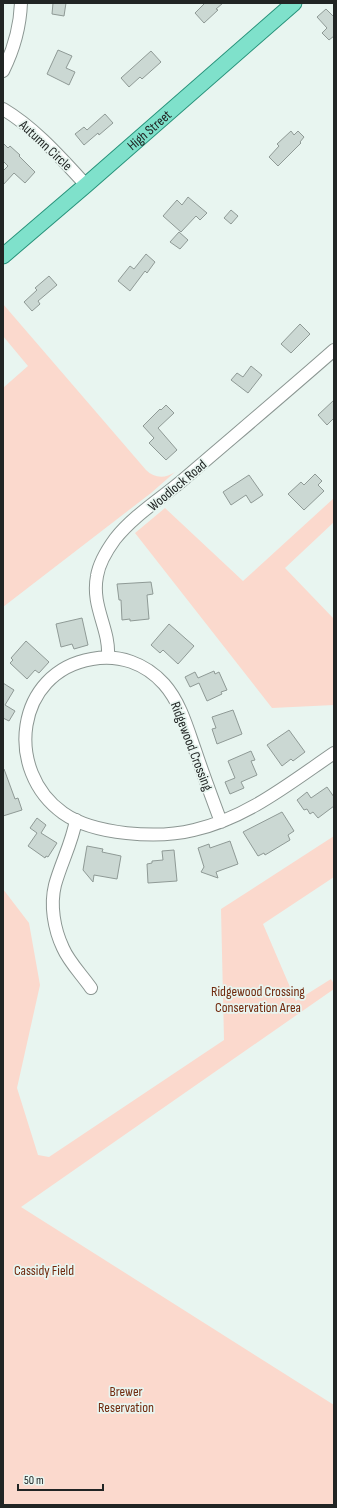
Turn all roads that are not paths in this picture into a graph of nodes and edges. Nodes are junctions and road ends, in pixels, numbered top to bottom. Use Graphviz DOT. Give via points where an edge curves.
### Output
graph roads {
  1 [pos="21,3"];
  2 [pos="294,3"];
  3 [pos="3,71"];
  4 [pos="3,109"];
  5 [pos="86,185"];
  6 [pos="3,256"];
  7 [pos="334,350"];
  8 [pos="108,657"];
  9 [pos="334,753"];
  10 [pos="76,820"];
  11 [pos="221,822"];
  12 [pos="91,988"];
  1 -- 3 [label="street" via="16,39"];
  2 -- 5 [label="main road, High Street"];
  4 -- 5 [label="street, Autumn Circle" via="34,132"];
  5 -- 6 [label="main road, High Street"];
  7 -- 8 [label="street, Woodlock Road" via="116,537 106,551 97,576 97,606 109,647"];
  8 -- 10 [label="street, Ridgewood Crossing" via="80,661 62,670 44,684 28,711 24,734 26,754 35,780 53,804"];
  8 -- 11 [label="street, Ridgewood Crossing" via="141,666 152,673 172,694"];
  9 -- 11 [label="street, Ridgewood Crossing" via="254,807"];
  10 -- 11 [label="street, Ridgewood Crossing" via="88,826 147,834 194,830"];
  10 -- 12 [label="street" via="52,900 56,928 63,949"];
}
